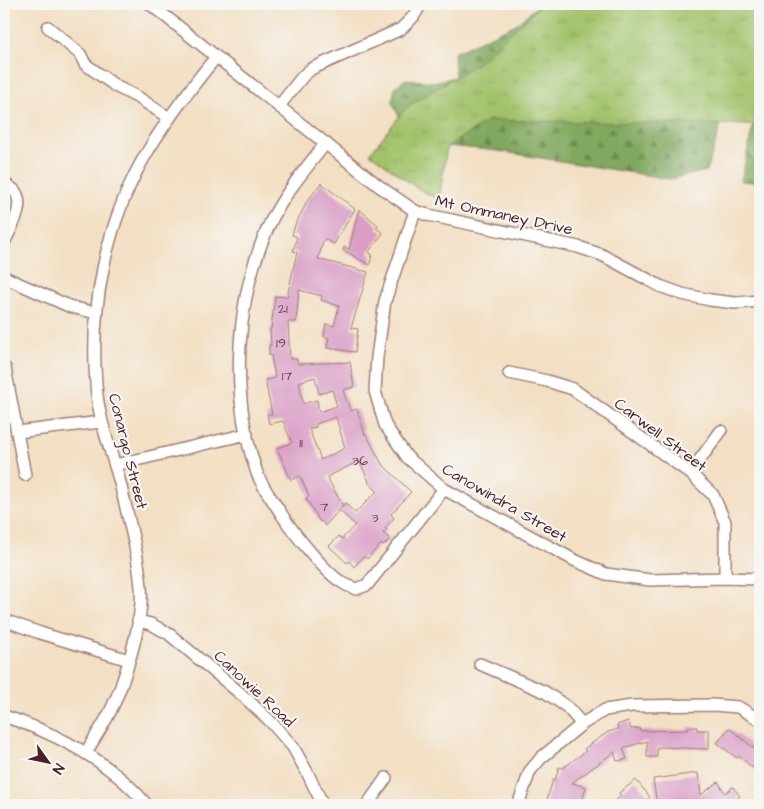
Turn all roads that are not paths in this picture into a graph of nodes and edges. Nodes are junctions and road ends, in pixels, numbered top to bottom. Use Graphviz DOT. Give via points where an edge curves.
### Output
graph roads {
  1 [pos="421,4"];
  2 [pos="155,5"];
  3 [pos="48,28"];
  4 [pos="216,57"];
  5 [pos="279,106"];
  6 [pos="169,118"];
  7 [pos="326,143"];
  8 [pos="4,183"];
  9 [pos="415,210"];
  10 [pos="4,243"];
  11 [pos="4,277"];
  12 [pos="760,301"];
  13 [pos="96,313"];
  14 [pos="5,368"];
  15 [pos="509,374"];
  16 [pos="101,422"];
  17 [pos="721,430"];
  18 [pos="17,432"];
  19 [pos="247,434"];
  20 [pos="115,464"];
  21 [pos="690,473"];
  22 [pos="25,475"];
  23 [pos="444,489"];
  24 [pos="725,578"];
  25 [pos="760,579"];
  26 [pos="4,620"];
  27 [pos="138,621"];
  28 [pos="129,660"];
  29 [pos="480,664"];
  30 [pos="4,716"];
  31 [pos="760,720"];
  32 [pos="582,724"];
  33 [pos="86,753"];
  34 [pos="386,778"];
  35 [pos="147,805"];
  36 [pos="323,805"];
  37 [pos="367,805"];
  38 [pos="518,805"];
  1 -- 5 [label="street" via="414,17 401,29 311,69"];
  2 -- 4 [label="street, Mt Ommaney Drive"];
  3 -- 6 [label="street" via="80,54 85,64"];
  4 -- 5 [label="street, Mt Ommaney Drive"];
  4 -- 6 [label="street, Conargo Street"];
  5 -- 7 [label="street, Mt Ommaney Drive"];
  6 -- 13 [label="street, Conargo Street" via="142,162 116,221"];
  7 -- 9 [label="street, Mt Ommaney Drive"];
  7 -- 19 [label="street" via="291,188 272,220 247,290 239,365"];
  8 -- 10 [label="street" via="14,190 19,209"];
  9 -- 12 [label="street, Mt Ommaney Drive" via="602,254 660,286 696,298"];
  9 -- 23 [label="street, Canowindra Street" via="385,301 375,391 385,425 407,457"];
  11 -- 13 [label="street" via="71,308"];
  13 -- 16 [label="street, Conargo Street" via="96,386"];
  14 -- 18 [label="street"];
  15 -- 21 [label="street, Carwell Street" via="572,389"];
  16 -- 18 [label="street"];
  16 -- 20 [label="street, Conargo Street"];
  17 -- 21 [label="street"];
  18 -- 22 [label="street"];
  19 -- 20 [label="street"];
  19 -- 23 [label="street" via="257,475 289,526 334,576 356,589 368,585"];
  20 -- 27 [label="street, Conargo Street" via="142,589"];
  21 -- 24 [label="street, Carwell Street" via="713,495 725,522"];
  23 -- 24 [label="street, Canowindra Street" via="606,574 650,580"];
  24 -- 25 [label="street, Canowindra Street"];
  26 -- 28 [label="street"];
  27 -- 28 [label="street, Conargo Street"];
  27 -- 36 [label="street, Canowie Road" via="169,634 271,722 293,747"];
  28 -- 33 [label="street, Conargo Street" via="109,714"];
  29 -- 32 [label="street" via="545,692 567,707"];
  30 -- 33 [label="street" via="58,737"];
  31 -- 32 [label="street" via="738,707 632,706 605,710"];
  32 -- 38 [label="street" via="530,771"];
  33 -- 35 [label="street"];
  34 -- 37 [label="street"];
}
